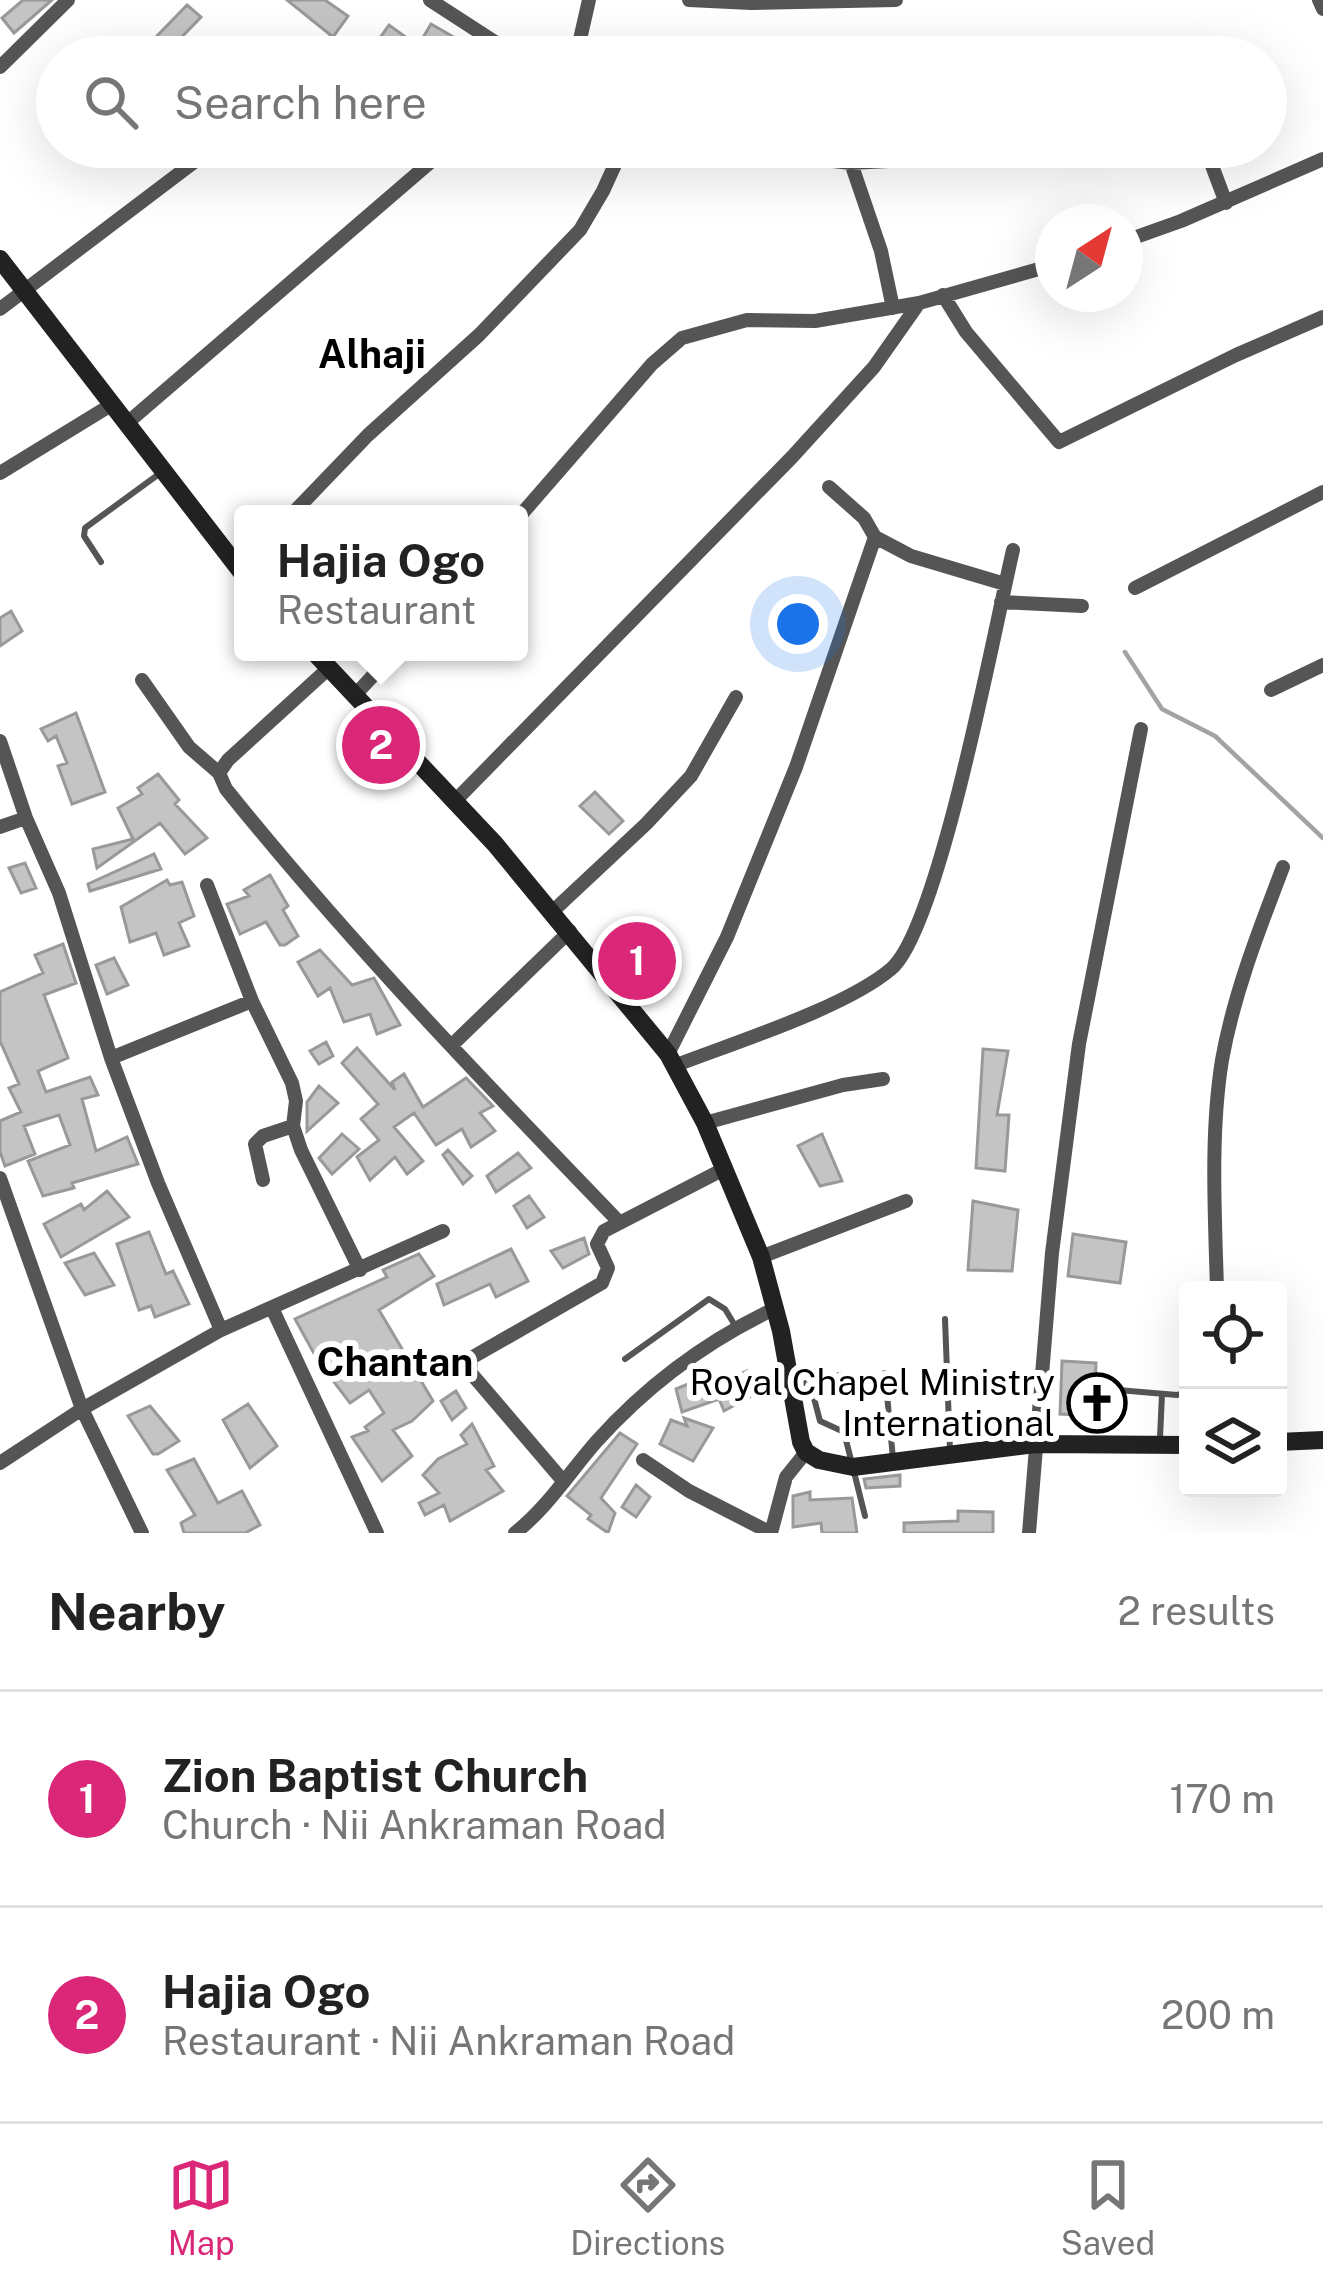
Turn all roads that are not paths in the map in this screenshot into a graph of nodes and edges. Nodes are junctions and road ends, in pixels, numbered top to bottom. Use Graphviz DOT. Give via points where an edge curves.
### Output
graph roads {
  1 [pos="68,0"];
  2 [pos="430,0"];
  3 [pos="589,0"];
  4 [pos="689,0"];
  5 [pos="896,0"];
  6 [pos="1319,0"];
  7 [pos="1323,9"];
  8 [pos="483,36"];
  9 [pos="581,36"];
  10 [pos="0,67"];
  11 [pos="1323,159"];
  12 [pos="186,168"];
  13 [pos="424,168"];
  14 [pos="611,168"];
  15 [pos="853,168"];
  16 [pos="1213,168"];
  17 [pos="1226,203"];
  18 [pos="1143,234"];
  19 [pos="0,260"];
  20 [pos="1035,270"];
  21 [pos="24,290"];
  22 [pos="943,295"];
  23 [pos="920,303"];
  24 [pos="0,308"];
  25 [pos="893,308"];
  26 [pos="1323,317"];
  27 [pos="111,405"];
  28 [pos="126,424"];
  29 [pos="162,472"];
  30 [pos="0,473"];
  31 [pos="829,488"];
  32 [pos="1323,493"];
  33 [pos="301,505"];
  34 [pos="528,507"];
  35 [pos="875,537"];
  36 [pos="1013,550"];
  37 [pos="234,559"];
  38 [pos="101,562"];
  39 [pos="1005,584"];
  40 [pos="1135,588"];
  41 [pos="1001,602"];
  42 [pos="1082,607"];
  43 [pos="322,661"];
  44 [pos="387,661"];
  45 [pos="1323,665"];
  46 [pos="329,668"];
  47 [pos="142,680"];
  48 [pos="1271,690"];
  49 [pos="355,695"];
  50 [pos="736,697"];
  51 [pos="1142,729"];
  52 [pos="0,741"];
  53 [pos="219,773"];
  54 [pos="455,801"];
  55 [pos="26,818"];
  56 [pos="0,827"];
  57 [pos="1282,867"];
  58 [pos="207,885"];
  59 [pos="553,911"];
  60 [pos="570,931"];
  61 [pos="252,1001"];
  62 [pos="452,1046"];
  63 [pos="111,1058"];
  64 [pos="671,1060"];
  65 [pos="883,1079"];
  66 [pos="705,1123"];
  67 [pos="293,1126"];
  68 [pos="724,1169"];
  69 [pos="0,1178"];
  70 [pos="262,1180"];
  71 [pos="906,1201"];
  72 [pos="620,1222"];
  73 [pos="443,1231"];
  74 [pos="761,1257"];
  75 [pos="360,1270"];
  76 [pos="1217,1281"];
  77 [pos="272,1308"];
  78 [pos="776,1308"];
  79 [pos="945,1318"];
  80 [pos="736,1327"];
  81 [pos="221,1330"];
  82 [pos="625,1359"];
  83 [pos="885,1372"];
  84 [pos="844,1374"];
  85 [pos="800,1385"];
  86 [pos="1118,1390"];
  87 [pos="1162,1394"];
  88 [pos="1179,1395"];
  89 [pos="82,1409"];
  90 [pos="1323,1440"];
  91 [pos="1287,1442"];
  92 [pos="1035,1444"];
  93 [pos="1160,1445"];
  94 [pos="1179,1445"];
  95 [pos="806,1452"];
  96 [pos="950,1455"];
  97 [pos="643,1460"];
  98 [pos="894,1462"];
  99 [pos="0,1463"];
  100 [pos="853,1467"];
  101 [pos="564,1482"];
  102 [pos="865,1516"];
  103 [pos="142,1533"];
  104 [pos="377,1533"];
  105 [pos="515,1533"];
  106 [pos="771,1533"];
  107 [pos="1029,1533"];
  1 -- 10 [label="street"];
  2 -- 8 [label="street"];
  3 -- 9 [label="street"];
  4 -- 5 [label="street"];
  6 -- 7 [label="street"];
  11 -- 17 [label="street"];
  12 -- 21 [label="street"];
  13 -- 28 [label="street"];
  14 -- 33 [label="street" via="580,230"];
  15 -- 25 [label="street"];
  16 -- 17 [label="street"];
  17 -- 18 [label="street"];
  19 -- 21 [label="street"];
  20 -- 22 [label="street"];
  21 -- 24 [label="street"];
  21 -- 27 [label="street"];
  22 -- 23 [label="street"];
  22 -- 26 [label="street" via="1059,442"];
  23 -- 25 [label="street"];
  23 -- 54 [label="street" via="874,368 793,456"];
  25 -- 34 [label="street" via="815,321 747,320 682,338"];
  27 -- 28 [label="street"];
  27 -- 30 [label="street"];
  28 -- 29 [label="street"];
  29 -- 37 [label="street"];
  29 -- 38 [label="lane" via="85,528"];
  31 -- 35 [label="street"];
  32 -- 40 [label="street"];
  35 -- 39 [label="street"];
  35 -- 64 [label="street" via="796,767"];
  36 -- 39 [label="street"];
  39 -- 41 [label="street"];
  41 -- 42 [label="street"];
  41 -- 64 [label="street" via="911,944 893,968 858,991"];
  43 -- 46 [label="street"];
  44 -- 49 [label="street"];
  45 -- 48 [label="street"];
  46 -- 49 [label="street"];
  46 -- 53 [label="street"];
  47 -- 53 [label="street" via="189,747"];
  49 -- 54 [label="street"];
  50 -- 59 [label="street" via="691,776"];
  51 -- 92 [label="street" via="1079,1044"];
  52 -- 55 [label="street"];
  53 -- 62 [label="street" via="307,890"];
  54 -- 59 [label="street"];
  55 -- 56 [label="street"];
  55 -- 63 [label="street"];
  57 -- 76 [label="street" via="1222,1063"];
  58 -- 61 [label="street"];
  59 -- 60 [label="street"];
  60 -- 62 [label="street"];
  60 -- 64 [label="street"];
  61 -- 63 [label="street"];
  61 -- 67 [label="street" via="295,1094"];
  62 -- 72 [label="street"];
  63 -- 81 [label="street"];
  64 -- 66 [label="street"];
  65 -- 66 [label="street"];
  66 -- 68 [label="street"];
  67 -- 70 [label="street" via="255,1144"];
  67 -- 75 [label="street"];
  68 -- 72 [label="street"];
  68 -- 74 [label="street"];
  69 -- 89 [label="street"];
  71 -- 74 [label="street"];
  72 -- 101 [label="street" via="598,1237 608,1268 602,1283 469,1364"];
  73 -- 75 [label="street"];
  74 -- 78 [label="street"];
  75 -- 77 [label="street"];
  77 -- 81 [label="street"];
  77 -- 104 [label="street"];
  78 -- 80 [label="street"];
  78 -- 85 [label="street"];
  79 -- 96 [label="lane"];
  80 -- 82 [label="lane" via="709,1299"];
  80 -- 101 [label="street" via="635,1403"];
  81 -- 89 [label="street"];
  83 -- 98 [label="lane"];
  84 -- 85 [label="lane"];
  85 -- 95 [label="street" via="796,1431"];
  85 -- 100 [label="lane" via="818,1418 842,1428"];
  86 -- 87 [label="lane"];
  87 -- 88 [label="lane"];
  87 -- 93 [label="lane"];
  89 -- 99 [label="street"];
  89 -- 103 [label="street"];
  90 -- 91 [label="street"];
  92 -- 93 [label="street"];
  92 -- 96 [label="street"];
  92 -- 107 [label="street"];
  93 -- 94 [label="street"];
  95 -- 100 [label="street"];
  95 -- 106 [label="street" via="786,1477"];
  96 -- 98 [label="street"];
  97 -- 106 [label="street"];
  98 -- 100 [label="street"];
  100 -- 102 [label="lane"];
  101 -- 105 [label="street"];
}
